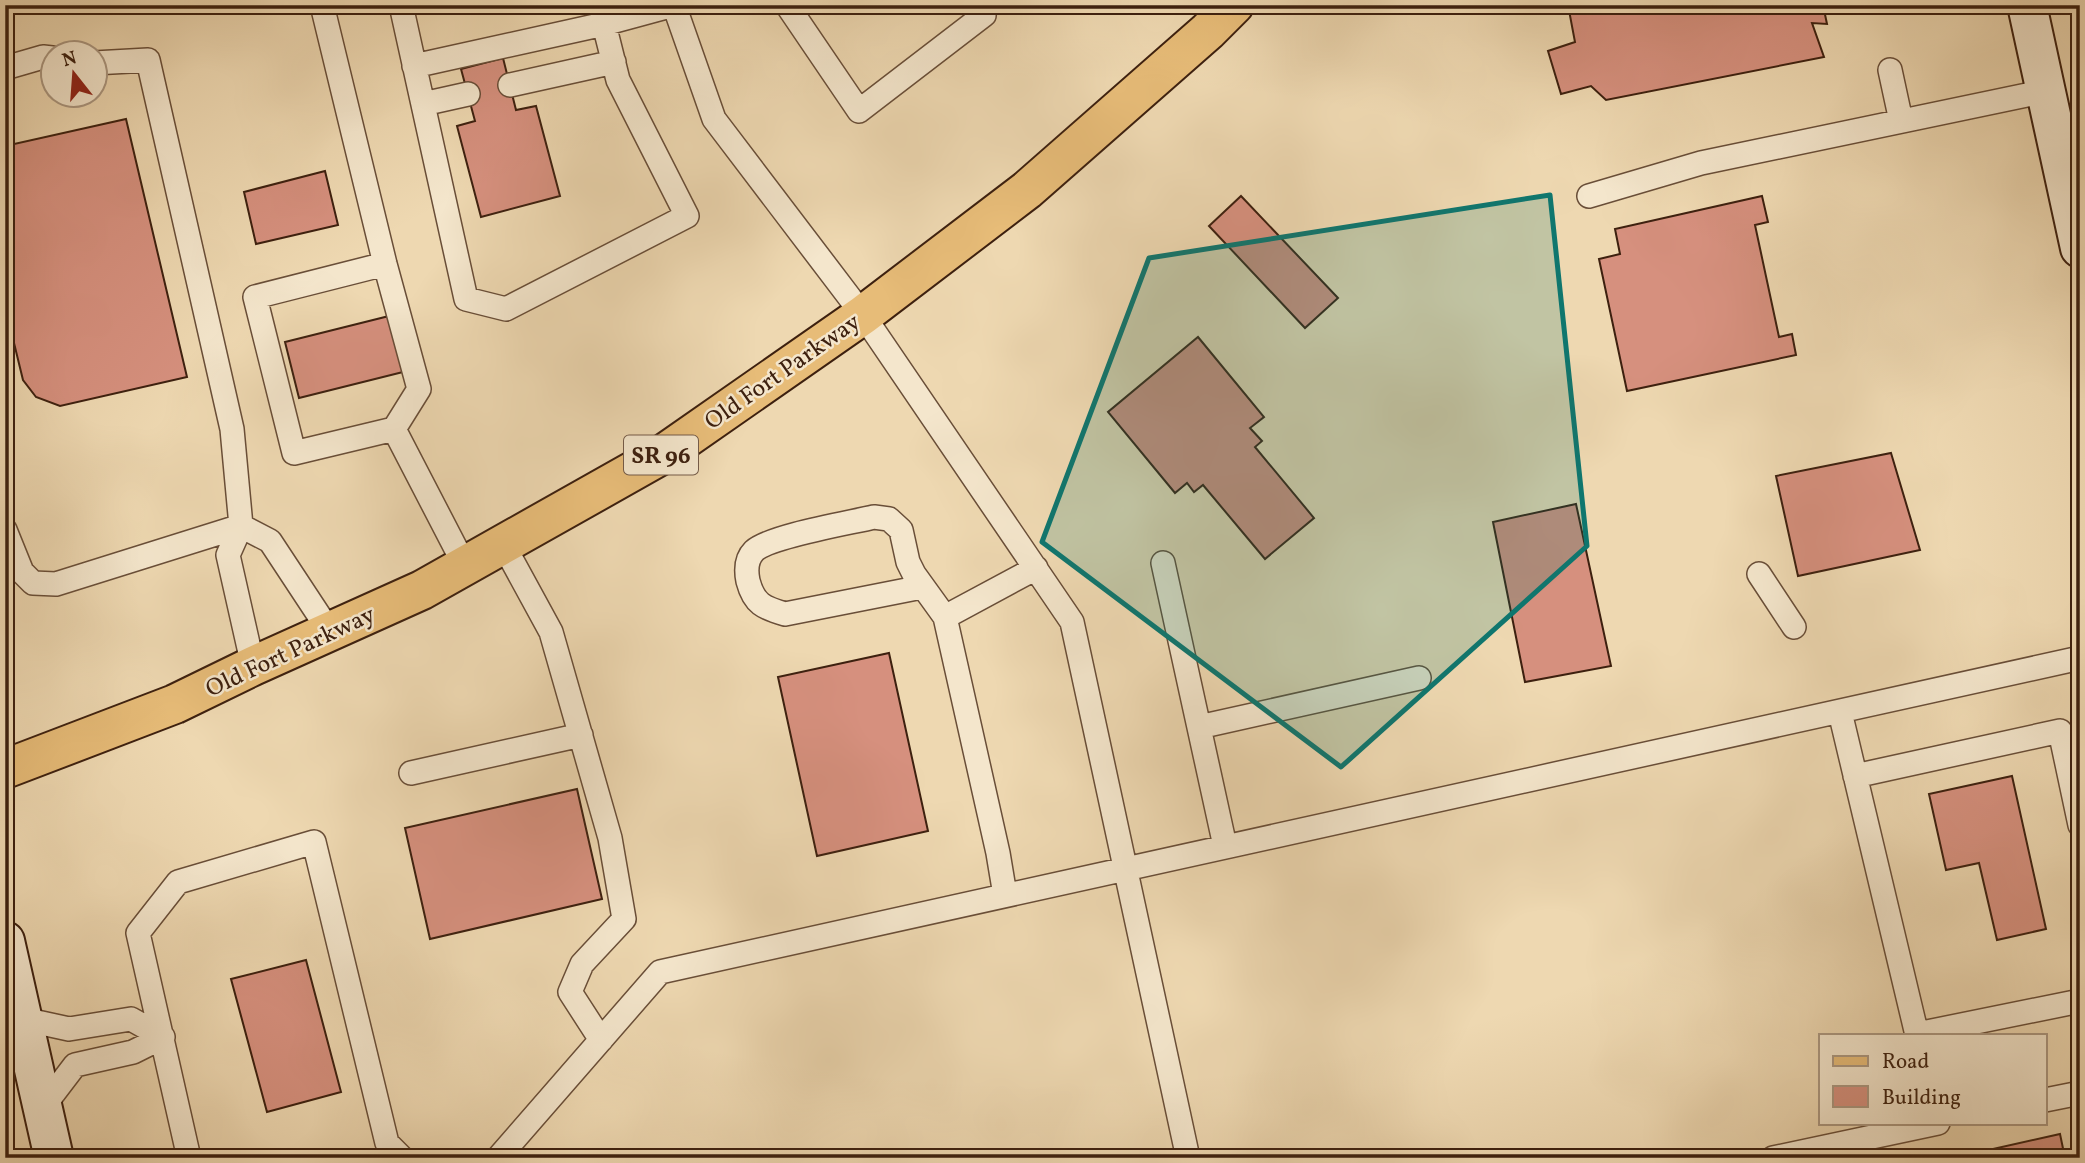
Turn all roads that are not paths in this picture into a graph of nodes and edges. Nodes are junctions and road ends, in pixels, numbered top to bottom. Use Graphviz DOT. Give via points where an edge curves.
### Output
graph roads {
  1 [pos="322,5"];
  2 [pos="401,5"];
  3 [pos="674,5"];
  4 [pos="787,5"];
  5 [pos="982,5"];
  6 [pos="2027,5"];
  7 [pos="1218,11"];
  8 [pos="604,24"];
  9 [pos="38,58"];
  10 [pos="108,62"];
  11 [pos="614,62"];
  12 [pos="414,66"];
  13 [pos="5,68"];
  14 [pos="1890,70"];
  15 [pos="510,85"];
  16 [pos="2046,92"];
  17 [pos="468,94"];
  18 [pos="423,104"];
  19 [pos="1902,121"];
  20 [pos="1590,196"];
  21 [pos="2080,248"];
  22 [pos="385,264"];
  23 [pos="863,315"];
  24 [pos="394,429"];
  25 [pos="241,526"];
  26 [pos="5,530"];
  27 [pos="503,544"];
  28 [pos="1163,563"];
  29 [pos="465,566"];
  30 [pos="1036,568"];
  31 [pos="1759,574"];
  32 [pos="922,587"];
  33 [pos="945,617"];
  34 [pos="1794,627"];
  35 [pos="330,632"];
  36 [pos="2080,658"];
  37 [pos="253,666"];
  38 [pos="1419,678"];
  39 [pos="1840,712"];
  40 [pos="1199,727"];
  41 [pos="581,735"];
  42 [pos="5,769"];
  43 [pos="411,774"];
  44 [pos="1855,776"];
  45 [pos="2080,825"];
  46 [pos="1225,846"];
  47 [pos="1125,868"];
  48 [pos="1005,895"];
  49 [pos="5,942"];
  50 [pos="2080,1001"];
  51 [pos="23,1019"];
  52 [pos="1917,1034"];
  53 [pos="1922,1034"];
  54 [pos="163,1037"];
  55 [pos="601,1040"];
  56 [pos="2080,1093"];
  57 [pos="2046,1100"];
  58 [pos="43,1107"];
  59 [pos="1933,1124"];
  60 [pos="387,1153"];
  61 [pos="54,1158"];
  62 [pos="189,1158"];
  63 [pos="498,1158"];
  64 [pos="1188,1158"];
  65 [pos="1773,1158"];
  1 -- 22 [label="lane"];
  2 -- 12 [label="lane"];
  3 -- 8 [label="lane"];
  3 -- 23 [label="lane" via="714,119"];
  4 -- 5 [label="lane" via="859,111 984,15"];
  6 -- 16 [label="street"];
  7 -- 23 [label="main road, Old Fort Parkway / SR 96" via="1027,190"];
  8 -- 11 [label="lane"];
  8 -- 12 [label="lane"];
  9 -- 13 [label="lane"];
  10 -- 25 [label="lane" via="148,60 232,429"];
  11 -- 15 [label="lane"];
  11 -- 18 [label="lane" via="618,80 687,216 506,309 466,299"];
  12 -- 18 [label="lane"];
  14 -- 19 [label="lane"];
  16 -- 19 [label="lane"];
  16 -- 21 [label="street"];
  17 -- 18 [label="lane"];
  19 -- 20 [label="lane" via="1701,163"];
  22 -- 24 [label="lane" via="419,388"];
  22 -- 24 [label="lane" via="254,297 294,453"];
  23 -- 27 [label="main road, Old Fort Parkway / SR 96" via="665,453"];
  23 -- 30 [label="lane"];
  24 -- 29 [label="lane"];
  25 -- 26 [label="lane" via="56,584 33,583 22,572"];
  25 -- 35 [label="lane" via="270,541"];
  25 -- 37 [label="lane" via="228,555"];
  27 -- 29 [label="main road, Old Fort Parkway / SR 96"];
  27 -- 41 [label="lane" via="551,632"];
  28 -- 40 [label="lane"];
  29 -- 35 [label="main road, Old Fort Parkway / SR 96"];
  30 -- 33 [label="lane"];
  30 -- 47 [label="lane" via="1072,622"];
  31 -- 34 [label="lane"];
  32 -- 32 [label="lane" via="908,562 901,530 889,519 874,517 768,542 752,552 745,569 752,595 766,608 785,614"];
  32 -- 33 [label="lane"];
  33 -- 48 [label="lane"];
  35 -- 37 [label="main road, Old Fort Parkway / SR 96"];
  36 -- 39 [label="lane"];
  37 -- 42 [label="main road, Old Fort Parkway / SR 96" via="175,704"];
  38 -- 40 [label="lane"];
  39 -- 44 [label="lane"];
  39 -- 46 [label="lane"];
  40 -- 46 [label="lane"];
  41 -- 43 [label="lane"];
  41 -- 55 [label="lane" via="610,838 624,919 582,964 570,992"];
  44 -- 45 [label="lane" via="2060,731"];
  44 -- 52 [label="lane"];
  46 -- 47 [label="lane"];
  47 -- 48 [label="lane"];
  47 -- 64 [label="lane"];
  48 -- 55 [label="lane" via="660,972"];
  49 -- 51 [label="street"];
  50 -- 53 [label="lane"];
  51 -- 54 [label="lane" via="69,1029 131,1019"];
  51 -- 58 [label="street"];
  54 -- 58 [label="lane" via="133,1052 75,1065"];
  54 -- 60 [label="lane" via="138,933 178,883 314,842"];
  54 -- 62 [label="lane"];
  55 -- 63 [label="lane"];
  56 -- 57 [label="lane"];
  58 -- 61 [label="street"];
  59 -- 65 [label="lane"];
}
